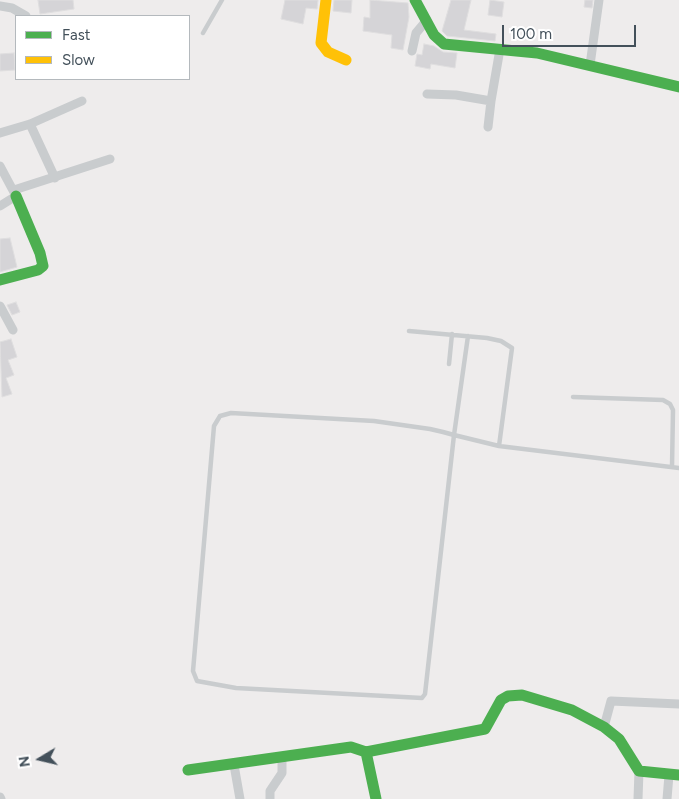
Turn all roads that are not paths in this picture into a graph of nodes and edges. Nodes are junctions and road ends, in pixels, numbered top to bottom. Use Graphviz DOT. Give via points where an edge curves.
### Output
graph roads {
  1 [pos="222,0"];
  2 [pos="326,0"];
  3 [pos="415,0"];
  4 [pos="599,0"];
  5 [pos="0,6"];
  6 [pos="24,15"];
  7 [pos="427,20"];
  8 [pos="203,33"];
  9 [pos="500,49"];
  10 [pos="412,51"];
  11 [pos="346,60"];
  12 [pos="590,65"];
  13 [pos="679,87"];
  14 [pos="427,94"];
  15 [pos="82,101"];
  16 [pos="491,101"];
  17 [pos="30,124"];
  18 [pos="488,127"];
  19 [pos="0,133"];
  20 [pos="110,159"];
  21 [pos="0,166"];
  22 [pos="55,178"];
  23 [pos="15,193"];
  24 [pos="0,206"];
  25 [pos="0,280"];
  26 [pos="0,306"];
  27 [pos="13,330"];
  28 [pos="409,331"];
  29 [pos="452,334"];
  30 [pos="468,336"];
  31 [pos="450,364"];
  32 [pos="573,397"];
  33 [pos="454,435"];
  34 [pos="499,446"];
  35 [pos="672,467"];
  36 [pos="679,468"];
  37 [pos="679,704"];
  38 [pos="604,727"];
  39 [pos="366,752"];
  40 [pos="282,758"];
  41 [pos="234,765"];
  42 [pos="188,770"];
  43 [pos="639,771"];
  44 [pos="674,775"];
  45 [pos="240,799"];
  46 [pos="270,799"];
  47 [pos="376,799"];
  48 [pos="638,799"];
  49 [pos="667,799"];
  1 -- 8 [label="lane"];
  2 -- 11 [label="street" via="321,43 328,52"];
  3 -- 7 [label="street"];
  4 -- 12 [label="street"];
  5 -- 6 [label="street"];
  7 -- 9 [label="street" via="440,42"];
  7 -- 10 [label="street" via="416,33"];
  9 -- 12 [label="street"];
  9 -- 16 [label="street"];
  12 -- 13 [label="street"];
  14 -- 16 [label="street"];
  15 -- 17 [label="street"];
  16 -- 18 [label="street"];
  17 -- 19 [label="street"];
  17 -- 22 [label="street"];
  20 -- 22 [label="street"];
  21 -- 23 [label="street"];
  22 -- 23 [label="street"];
  23 -- 24 [label="street"];
  23 -- 25 [label="street" via="43,266 34,272"];
  26 -- 27 [label="street"];
  28 -- 29 [label="lane"];
  29 -- 30 [label="lane"];
  29 -- 31 [label="lane"];
  30 -- 33 [label="lane"];
  30 -- 34 [label="lane" via="501,341 512,348"];
  32 -- 35 [label="lane" via="663,400 670,404 673,410"];
  33 -- 33 [label="lane" via="422,698 236,688 197,681 192,671 214,426 220,416 231,413 374,421"];
  33 -- 34 [label="lane"];
  34 -- 35 [label="lane"];
  35 -- 36 [label="lane"];
  37 -- 38 [label="street" via="611,701"];
  38 -- 39 [label="street" via="572,710 515,695 498,702 484,729"];
  38 -- 43 [label="street" via="619,739"];
  39 -- 40 [label="street" via="351,747"];
  39 -- 47 [label="street"];
  40 -- 41 [label="street"];
  40 -- 46 [label="street" via="282,773 270,791"];
  41 -- 42 [label="street"];
  41 -- 45 [label="street"];
  43 -- 44 [label="street"];
  43 -- 48 [label="street"];
  44 -- 49 [label="street"];
}
